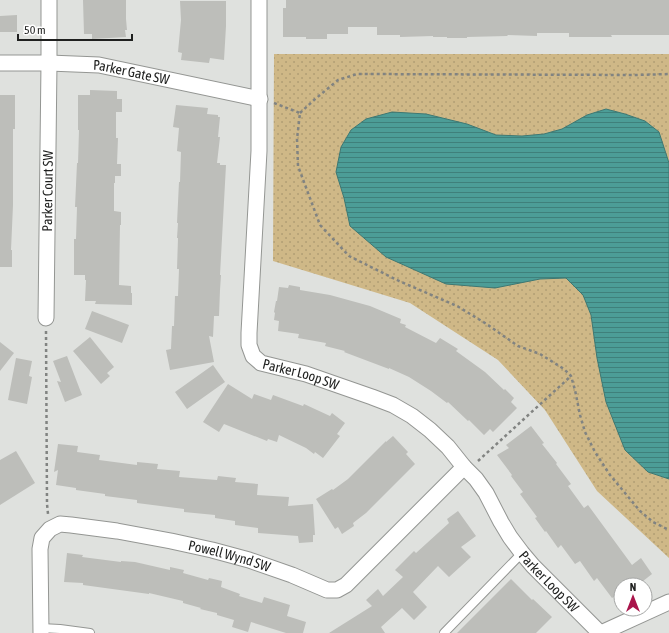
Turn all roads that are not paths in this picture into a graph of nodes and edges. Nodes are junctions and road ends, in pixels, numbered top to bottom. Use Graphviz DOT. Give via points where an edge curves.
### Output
graph roads {
  1 [pos="49,0"];
  2 [pos="259,0"];
  3 [pos="0,63"];
  4 [pos="49,63"];
  5 [pos="260,99"];
  6 [pos="46,318"];
  7 [pos="464,467"];
  8 [pos="522,553"];
  9 [pos="669,602"];
  10 [pos="40,631"];
  11 [pos="90,633"];
  12 [pos="444,633"];
  13 [pos="600,633"];
  1 -- 4 [label="street, Parker Court SW"];
  2 -- 5 [label="street, Parker Loop SW"];
  3 -- 4 [label="street, Parker Gate SW"];
  4 -- 5 [label="street, Parker Gate SW" via="98,65"];
  4 -- 6 [label="street, Parker Court SW"];
  5 -- 7 [label="street, Parker Loop SW" via="249,333 252,356 261,363 306,374 393,405 430,430"];
  7 -- 8 [label="street, Parker Loop SW" via="486,493 501,522"];
  7 -- 10 [label="street, Powell Wynd SW" via="346,585 337,590 327,590 249,560 212,550 117,531 60,524 50,529 42,538"];
  8 -- 12 [label="lane"];
  8 -- 13 [label="street, Parker Loop SW"];
  9 -- 13 [label="street"];
  10 -- 11 [label="lane" via="60,629"];
}
